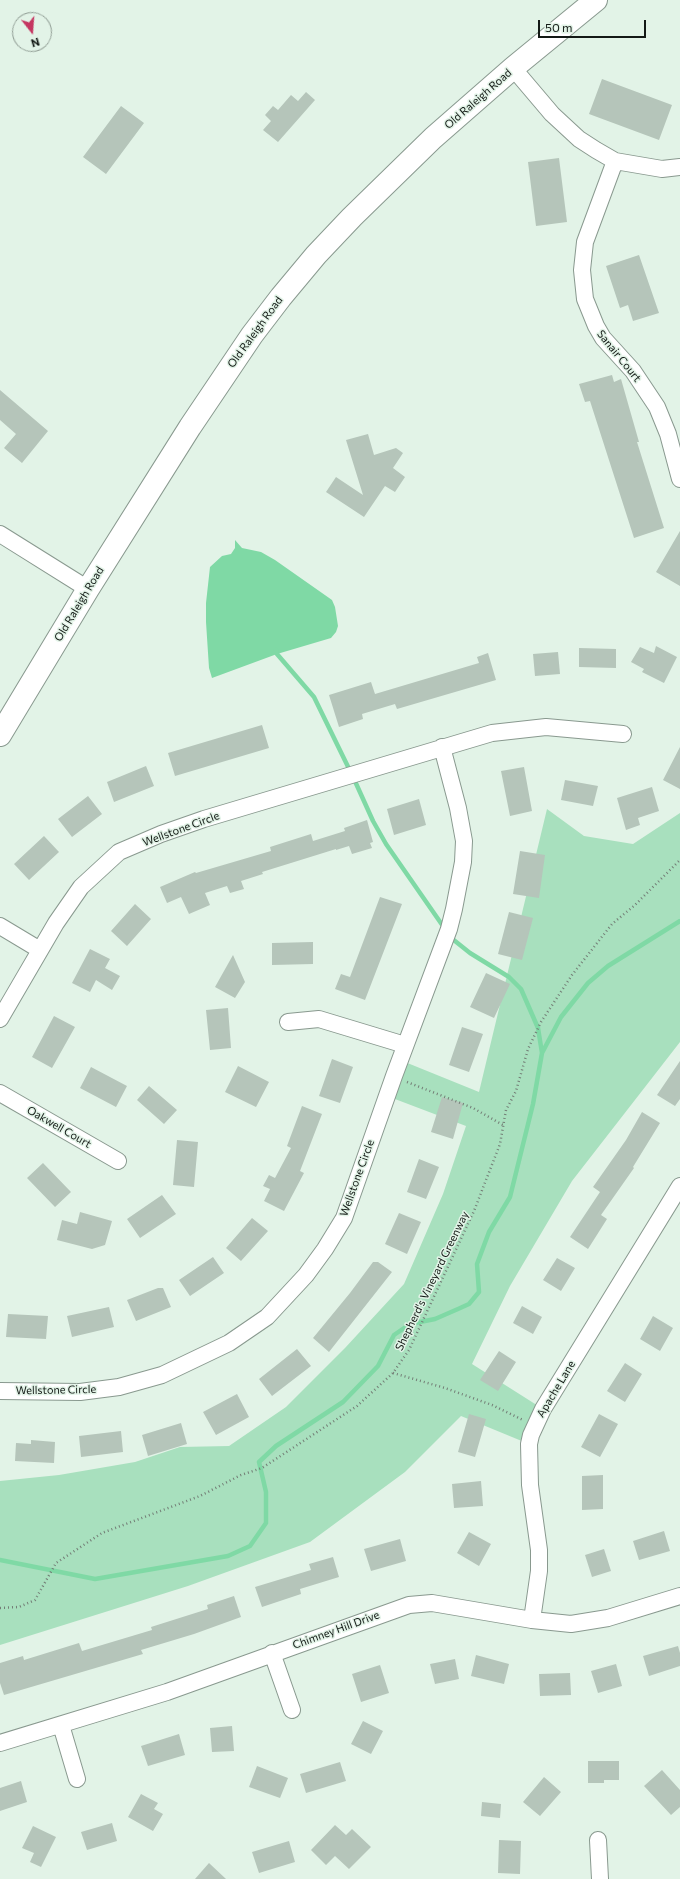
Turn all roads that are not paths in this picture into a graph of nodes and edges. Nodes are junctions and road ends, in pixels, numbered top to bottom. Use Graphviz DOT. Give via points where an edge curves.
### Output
graph roads {
  1 [pos="596,0"];
  2 [pos="513,68"];
  3 [pos="615,161"];
  4 [pos="680,167"];
  5 [pos="680,479"];
  6 [pos="0,534"];
  7 [pos="88,589"];
  8 [pos="623,734"];
  9 [pos="0,735"];
  10 [pos="442,747"];
  11 [pos="0,926"];
  12 [pos="40,950"];
  13 [pos="0,1019"];
  14 [pos="288,1022"];
  15 [pos="405,1045"];
  16 [pos="0,1093"];
  17 [pos="118,1161"];
  18 [pos="680,1186"];
  19 [pos="0,1391"];
  20 [pos="680,1596"];
  21 [pos="532,1620"];
  22 [pos="272,1653"];
  23 [pos="292,1710"];
  24 [pos="61,1725"];
  25 [pos="0,1743"];
  26 [pos="77,1779"];
  27 [pos="598,1840"];
  28 [pos="600,1879"];
  1 -- 2 [label="main road, Old Raleigh Road"];
  2 -- 3 [label="street" via="552,114 579,139"];
  2 -- 7 [label="main road, Old Raleigh Road" via="433,138 306,266 252,335 224,376"];
  3 -- 4 [label="street" via="662,169"];
  3 -- 5 [label="street, Sanair Court" via="585,242 582,270 585,298 603,338 633,371 657,408 668,434"];
  6 -- 7 [label="street"];
  7 -- 9 [label="main road, Old Raleigh Road"];
  8 -- 10 [label="street, Wellstone Circle" via="546,726 492,733"];
  10 -- 12 [label="street, Wellstone Circle" via="204,819 119,852 81,887"];
  10 -- 15 [label="street, Wellstone Circle" via="458,808 464,841 463,862 449,929"];
  11 -- 12 [label="street"];
  12 -- 13 [label="street, Wellstone Circle"];
  14 -- 15 [label="street" via="319,1019"];
  15 -- 19 [label="street, Wellstone Circle" via="344,1218 306,1275 267,1317 229,1343 190,1362 162,1375 119,1387 80,1392"];
  16 -- 17 [label="street, Oakwell Court"];
  18 -- 21 [label="street, Apache Lane" via="534,1427 529,1444 530,1485 537,1530 539,1570"];
  20 -- 21 [label="street, Chimney Hill Drive" via="587,1623"];
  21 -- 22 [label="street, Chimney Hill Drive" via="432,1603 409,1605"];
  22 -- 23 [label="street"];
  22 -- 24 [label="street, Chimney Hill Drive" via="167,1692"];
  24 -- 25 [label="street, Chimney Hill Drive"];
  24 -- 26 [label="street"];
  27 -- 28 [label="street"];
}
